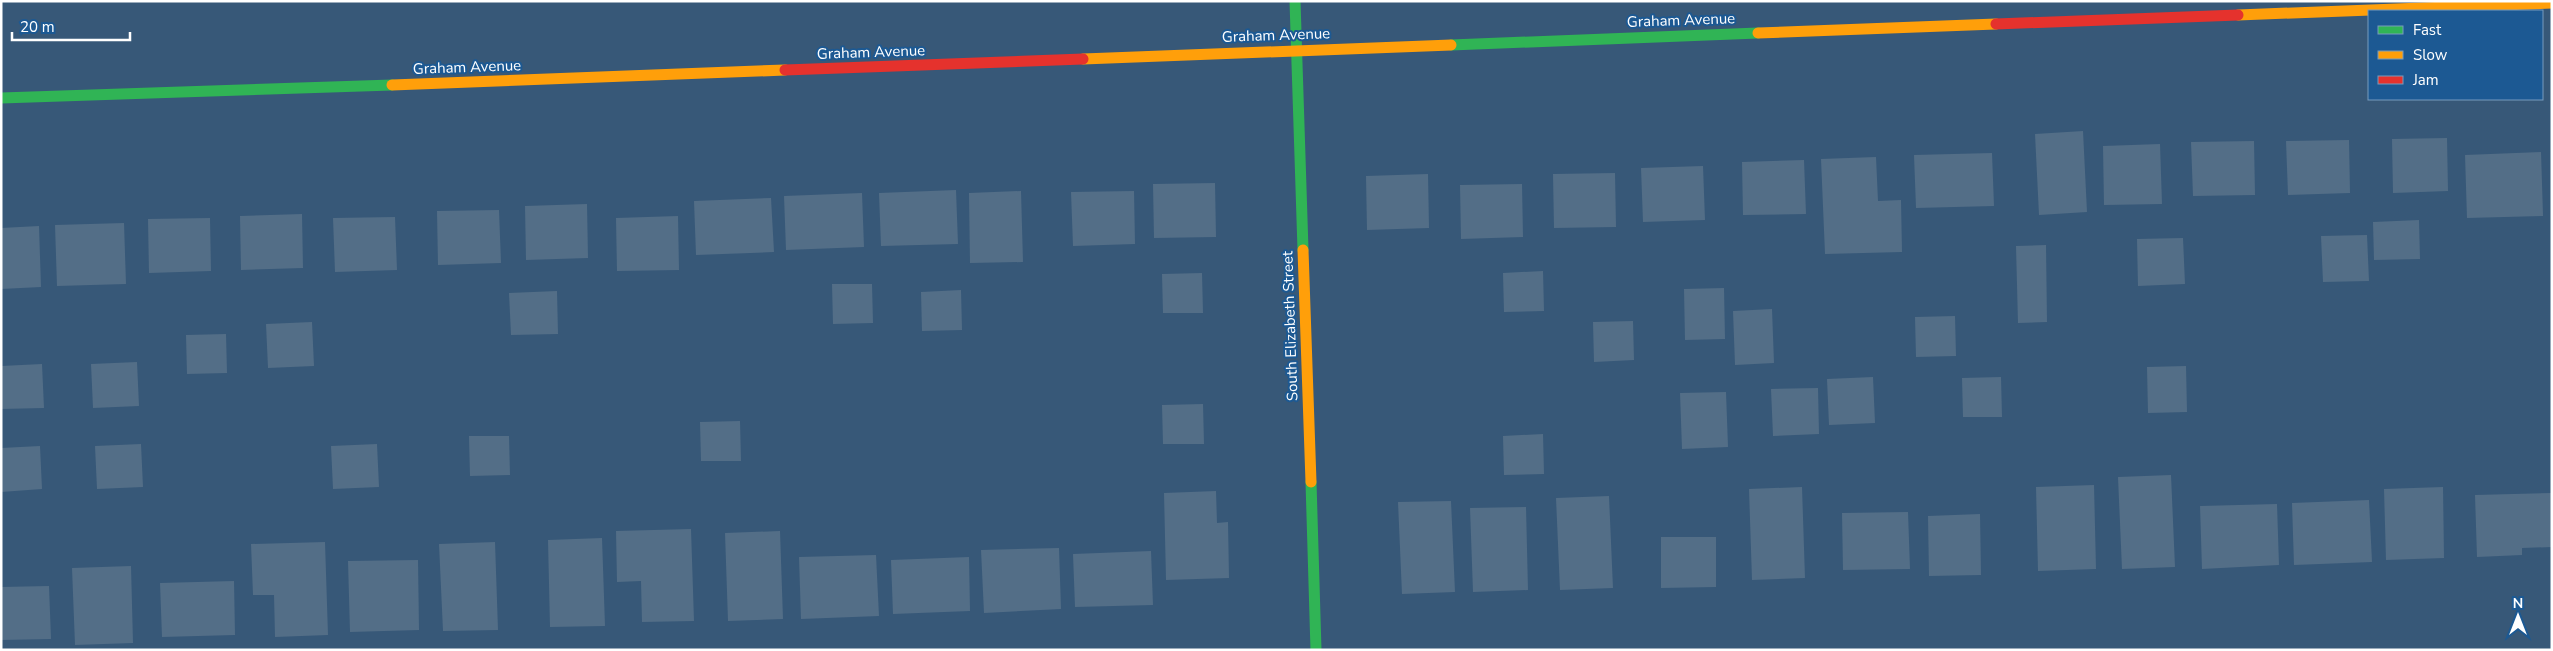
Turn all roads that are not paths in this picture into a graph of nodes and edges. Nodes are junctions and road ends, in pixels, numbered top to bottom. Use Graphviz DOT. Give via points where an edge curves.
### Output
graph roads {
  1 [pos="1295,1"];
  2 [pos="2552,3"];
  3 [pos="1296,49"];
  4 [pos="1,98"];
  5 [pos="1316,650"];
  1 -- 3 [label="street, South Elizabeth Street"];
  2 -- 3 [label="street, Graham Avenue"];
  3 -- 4 [label="street, Graham Avenue" via="598,78"];
  3 -- 5 [label="street, South Elizabeth Street"];
}
